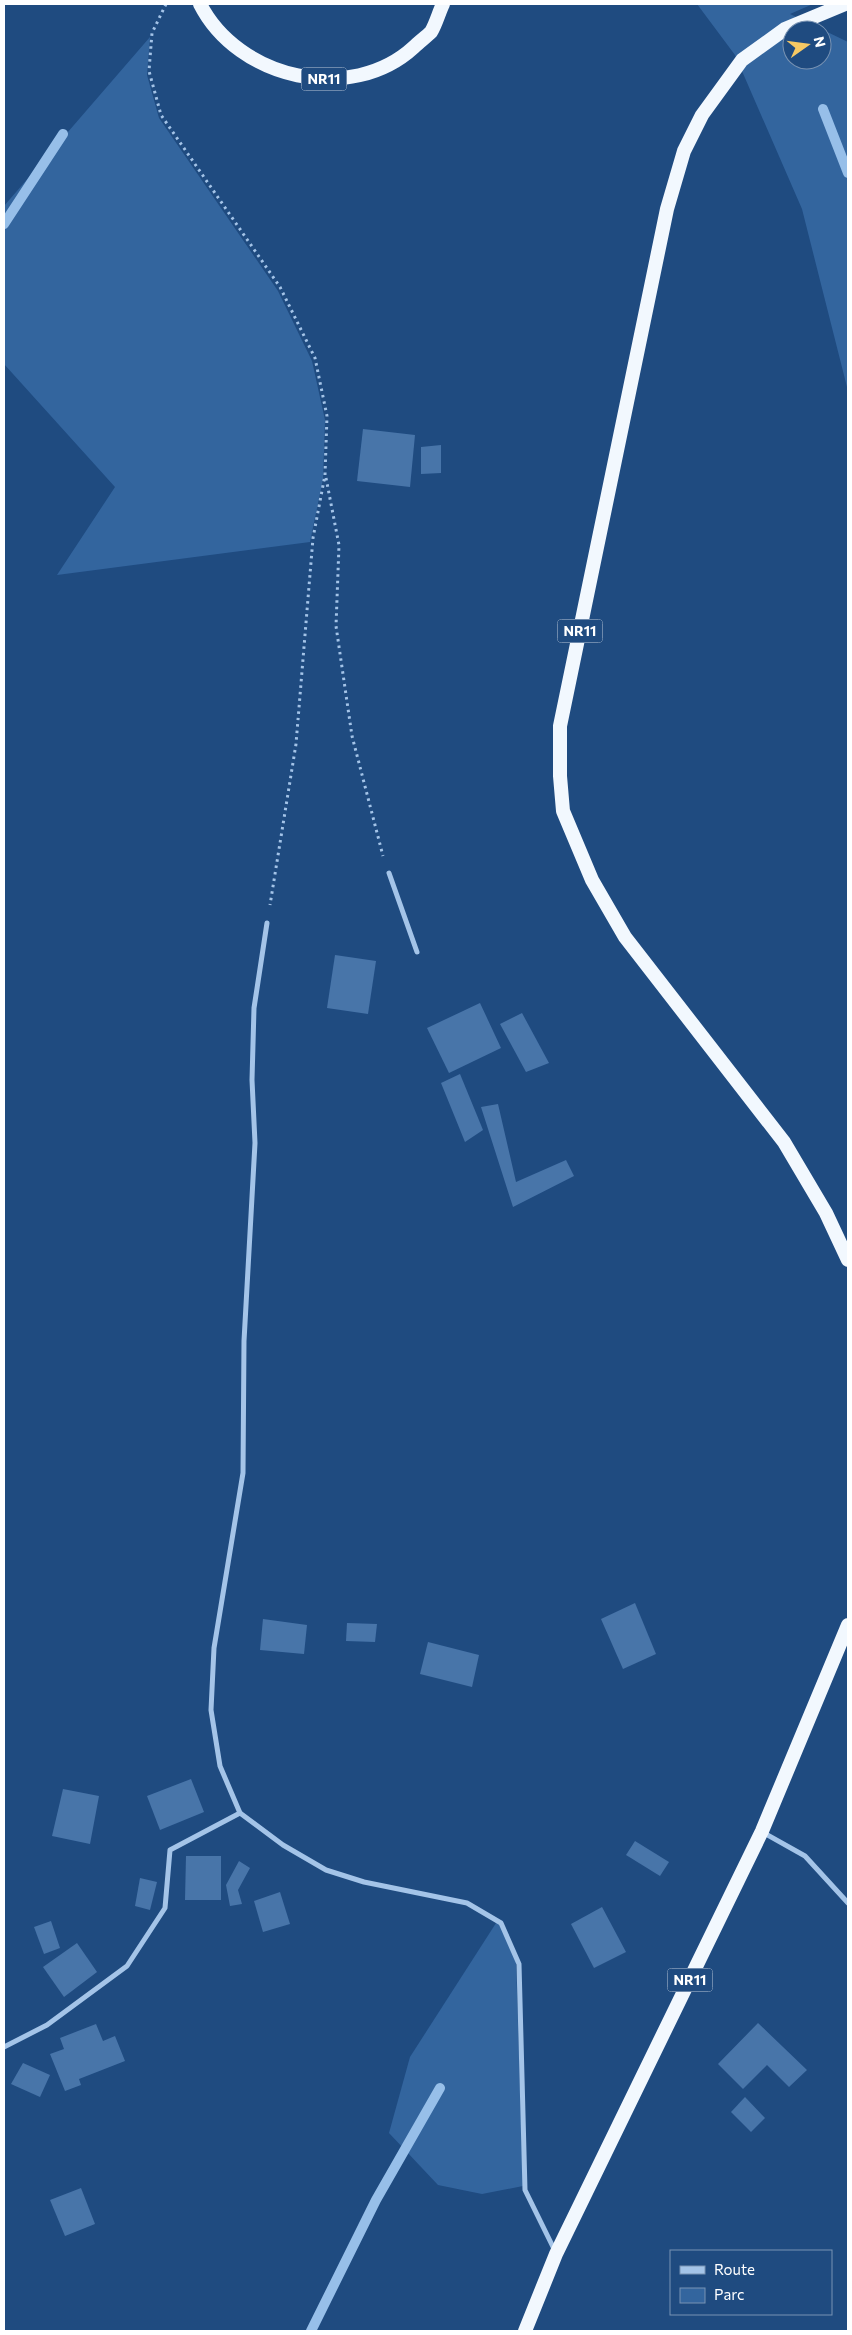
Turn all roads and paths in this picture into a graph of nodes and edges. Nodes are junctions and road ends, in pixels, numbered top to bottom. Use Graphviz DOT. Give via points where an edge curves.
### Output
graph roads {
  1 [pos="166,4"];
  2 [pos="200,4"];
  3 [pos="443,4"];
  4 [pos="845,4"];
  5 [pos="325,475"];
  6 [pos="389,873"];
  7 [pos="267,923"];
  8 [pos="417,952"];
  9 [pos="848,1260"];
  10 [pos="848,1625"];
  11 [pos="240,1813"];
  12 [pos="762,1831"];
  13 [pos="848,1903"];
  14 [pos="4,2046"];
  15 [pos="556,2254"];
  16 [pos="525,2331"];
  1 -- 5 [label="path" via="152,33 149,71 161,114 280,287 315,358 327,416"];
  2 -- 3 [label="highway, NR11" via="221,33 242,51 287,73 322,79 352,78 385,69 431,32"];
  4 -- 9 [label="highway, NR11" via="785,29 742,60 702,115 684,151 667,209 560,726 560,776 563,811 576,846 624,937 784,1142 826,1213"];
  5 -- 6 [label="path" via="339,545 336,626 352,736"];
  5 -- 7 [label="path" via="313,538 296,744"];
  6 -- 8 [label="street"];
  7 -- 11 [label="street" via="254,1008 252,1080 255,1143 244,1341 243,1473 214,1648 211,1710 220,1766"];
  10 -- 12 [label="highway, NR11"];
  11 -- 14 [label="street" via="170,1850 165,1908 127,1966 47,2025"];
  11 -- 15 [label="street" via="283,1845 326,1870 364,1882 467,1903 501,1923 519,1964 525,2190"];
  12 -- 13 [label="street" via="805,1856"];
  12 -- 15 [label="highway, NR11"];
  15 -- 16 [label="highway, NR11"];
}
